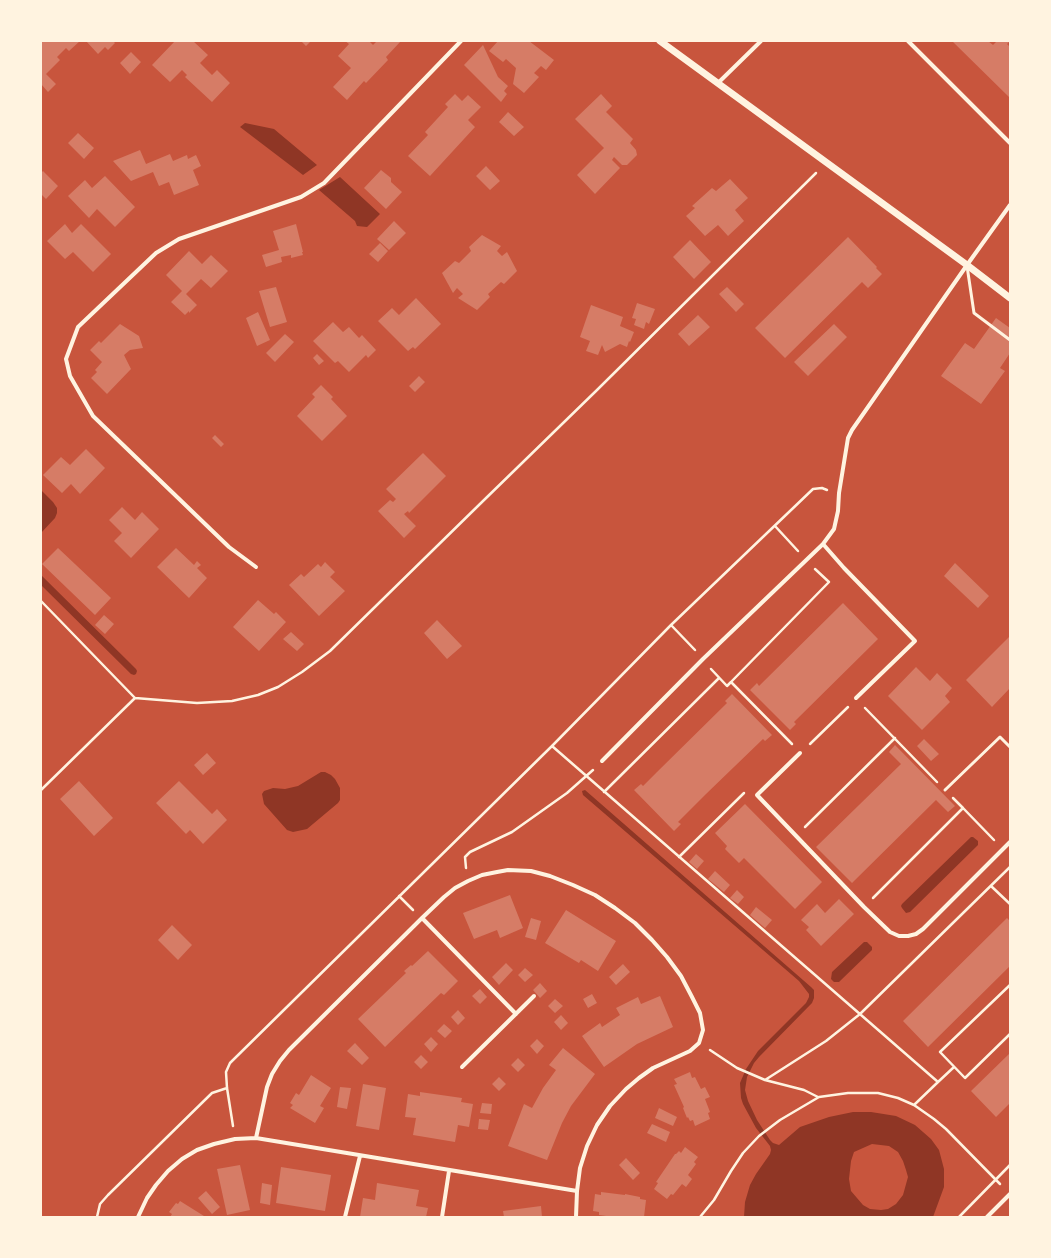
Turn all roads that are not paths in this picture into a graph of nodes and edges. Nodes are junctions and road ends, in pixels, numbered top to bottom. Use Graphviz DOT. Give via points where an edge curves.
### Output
graph roads {
  1 [pos="462,41"];
  2 [pos="660,41"];
  3 [pos="761,41"];
  4 [pos="908,41"];
  5 [pos="718,83"];
  6 [pos="1010,142"];
  7 [pos="1010,205"];
  8 [pos="967,265"];
  9 [pos="1010,298"];
  10 [pos="1010,340"];
  11 [pos="823,544"];
  12 [pos="256,566"];
  13 [pos="856,698"];
  14 [pos="1010,747"];
  15 [pos="800,753"];
  16 [pos="602,761"];
  17 [pos="945,790"];
  18 [pos="1010,842"];
  19 [pos="422,918"];
  20 [pos="534,996"];
  21 [pos="516,1014"];
  22 [pos="462,1066"];
  23 [pos="256,1138"];
  24 [pos="360,1156"];
  25 [pos="449,1171"];
  26 [pos="577,1191"];
  27 [pos="1010,1194"];
  28 [pos="138,1217"];
  29 [pos="345,1217"];
  30 [pos="442,1217"];
  31 [pos="576,1217"];
  32 [pos="987,1217"];
  1 -- 12 [label="street" via="324,183 301,197 179,239 156,253 78,328 66,359 70,376 93,416 228,547"];
  2 -- 5 [label="street"];
  3 -- 5 [label="street"];
  4 -- 6 [label="street"];
  5 -- 8 [label="street"];
  7 -- 8 [label="street"];
  8 -- 9 [label="street"];
  8 -- 10 [label="lane" via="974,313"];
  8 -- 11 [label="street" via="852,430 848,438 834,528"];
  11 -- 13 [label="street" via="915,641"];
  11 -- 16 [label="street" via="703,659"];
  14 -- 17 [label="lane" via="1000,737"];
  15 -- 18 [label="street" via="757,795 864,907 890,932 899,936 916,934"];
  19 -- 21 [label="street"];
  19 -- 23 [label="street" via="280,1061 267,1087"];
  19 -- 26 [label="street" via="455,888 468,881 482,875 508,870 531,871 573,885 615,908 652,940 681,976 700,1013 703,1030 699,1043 690,1051 639,1078 610,1106 587,1146 580,1168"];
  20 -- 21 [label="street"];
  21 -- 22 [label="street"];
  23 -- 24 [label="street"];
  23 -- 28 [label="street" via="214,1144 197,1150 182,1160 156,1185"];
  24 -- 25 [label="street"];
  24 -- 29 [label="street"];
  25 -- 26 [label="street"];
  25 -- 30 [label="street"];
  26 -- 31 [label="street"];
  27 -- 32 [label="street"];
}
